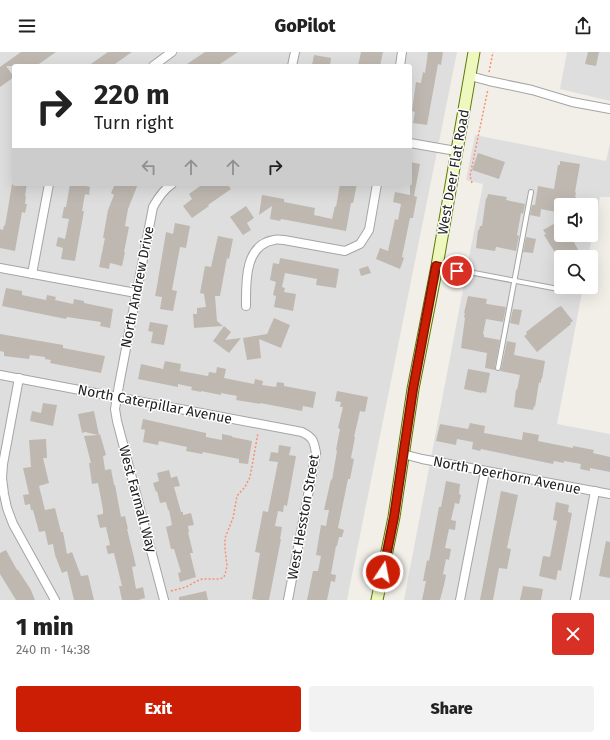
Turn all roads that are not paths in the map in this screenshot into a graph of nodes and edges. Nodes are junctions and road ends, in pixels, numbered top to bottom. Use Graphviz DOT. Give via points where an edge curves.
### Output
graph roads {
  1 [pos="172,52"];
  2 [pos="295,52"];
  3 [pos="402,52"];
  4 [pos="474,52"];
  5 [pos="156,64"];
  6 [pos="292,64"];
  7 [pos="400,64"];
  8 [pos="470,76"];
  9 [pos="610,110"];
  10 [pos="412,143"];
  11 [pos="456,151"];
  12 [pos="49,186"];
  13 [pos="169,186"];
  14 [pos="377,186"];
  15 [pos="531,192"];
  16 [pos="436,266"];
  17 [pos="0,268"];
  18 [pos="32,274"];
  19 [pos="514,281"];
  20 [pos="554,288"];
  21 [pos="136,293"];
  22 [pos="246,306"];
  23 [pos="498,368"];
  24 [pos="0,375"];
  25 [pos="19,378"];
  26 [pos="116,397"];
  27 [pos="309,436"];
  28 [pos="403,454"];
  29 [pos="485,470"];
  30 [pos="595,491"];
  31 [pos="610,494"];
  32 [pos="55,600"];
  33 [pos="164,600"];
  34 [pos="288,600"];
  35 [pos="378,600"];
  36 [pos="460,600"];
  37 [pos="575,600"];
  1 -- 5 [label="street"];
  2 -- 6 [label="street"];
  3 -- 7 [label="street"];
  4 -- 8 [label="main road, West Deer Flat Road"];
  8 -- 9 [label="street"];
  8 -- 11 [label="main road, West Deer Flat Road"];
  10 -- 11 [label="street"];
  11 -- 16 [label="main road, West Deer Flat Road"];
  12 -- 18 [label="street"];
  13 -- 21 [label="street, North Andrew Drive" via="153,207"];
  14 -- 22 [label="street" via="369,230 360,244 345,251 274,240 255,252 246,282"];
  15 -- 19 [label="lane"];
  16 -- 19 [label="lane"];
  16 -- 28 [label="main road, West Deer Flat Road"];
  17 -- 18 [label="street"];
  18 -- 21 [label="street"];
  19 -- 20 [label="lane"];
  19 -- 23 [label="lane"];
  21 -- 26 [label="street, North Andrew Drive"];
  24 -- 25 [label="street, North Caterpillar Avenue"];
  25 -- 26 [label="street, North Caterpillar Avenue"];
  25 -- 32 [label="street" via="3,464 4,494 13,524"];
  26 -- 27 [label="street, North Caterpillar Avenue" via="302,432"];
  26 -- 33 [label="street, West Farmall Way" via="117,421"];
  27 -- 34 [label="street, West Hesston Street" via="314,442 316,453"];
  28 -- 29 [label="street, North Deerhorn Avenue"];
  28 -- 35 [label="main road, West Deer Flat Road"];
  29 -- 30 [label="street, North Deerhorn Avenue"];
  29 -- 36 [label="street"];
  30 -- 31 [label="street, North Deerhorn Avenue"];
  30 -- 37 [label="street"];
}
